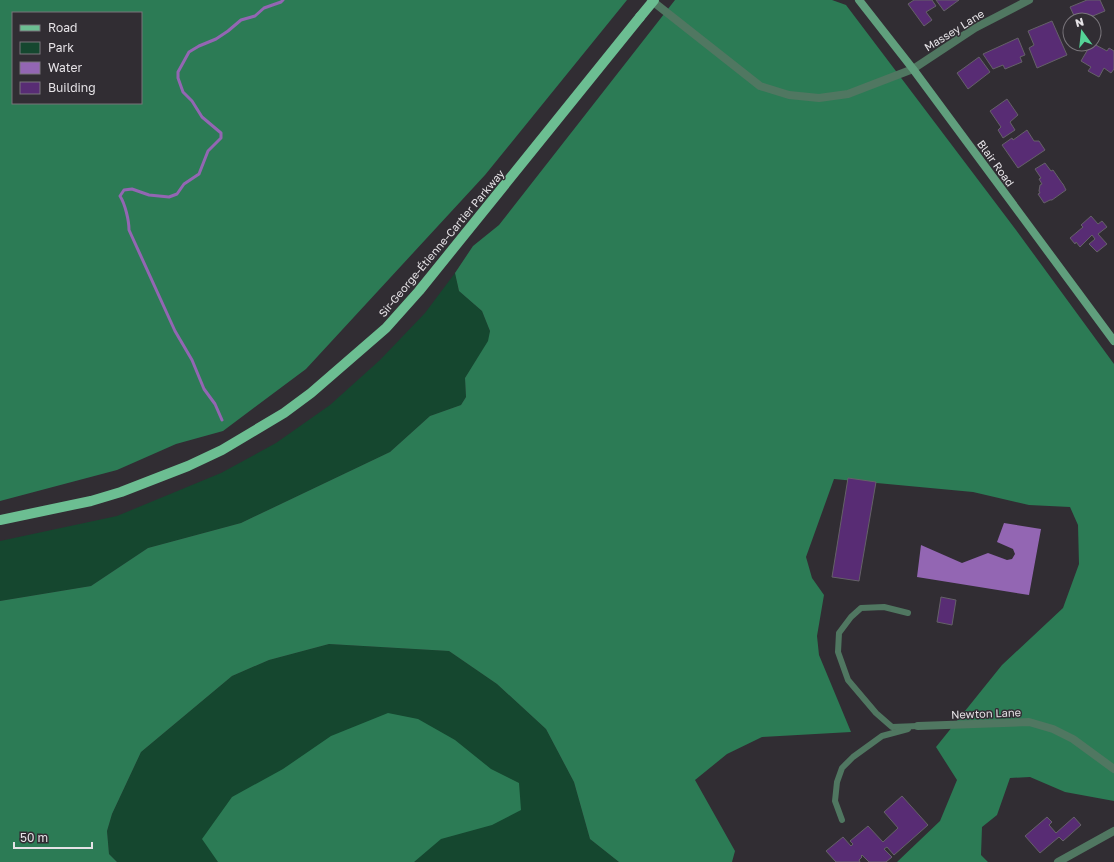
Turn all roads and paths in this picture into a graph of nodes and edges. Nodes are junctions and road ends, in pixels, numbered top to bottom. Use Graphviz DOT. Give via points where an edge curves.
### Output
graph roads {
  1 [pos="651,0"];
  2 [pos="654,0"];
  3 [pos="860,0"];
  4 [pos="1029,0"];
  5 [pos="913,69"];
  6 [pos="1114,341"];
  7 [pos="0,520"];
  8 [pos="908,613"];
  9 [pos="918,726"];
  10 [pos="1114,769"];
  11 [pos="842,820"];
  12 [pos="1114,832"];
  13 [pos="1058,862"];
  1 -- 5 [label="street, Massey Lane" via="760,86 789,95 819,98 848,94"];
  2 -- 7 [label="main road, Sir-George-Étienne-Cartier Parkway, bridge" via="419,291 386,328 311,393 284,413 222,450 188,466 91,501"];
  3 -- 5 [label="street, Blair Road"];
  4 -- 5 [label="street, Massey Lane" via="975,28"];
  5 -- 6 [label="street, Blair Road"];
  8 -- 9 [label="lane" via="884,607 861,608 839,633 838,652 848,680 876,713 892,727"];
  9 -- 10 [label="street, Newton Lane" via="1029,722 1053,729 1073,739"];
  9 -- 11 [label="lane" via="882,736 842,768 835,800"];
  12 -- 13 [label="street"];
}
